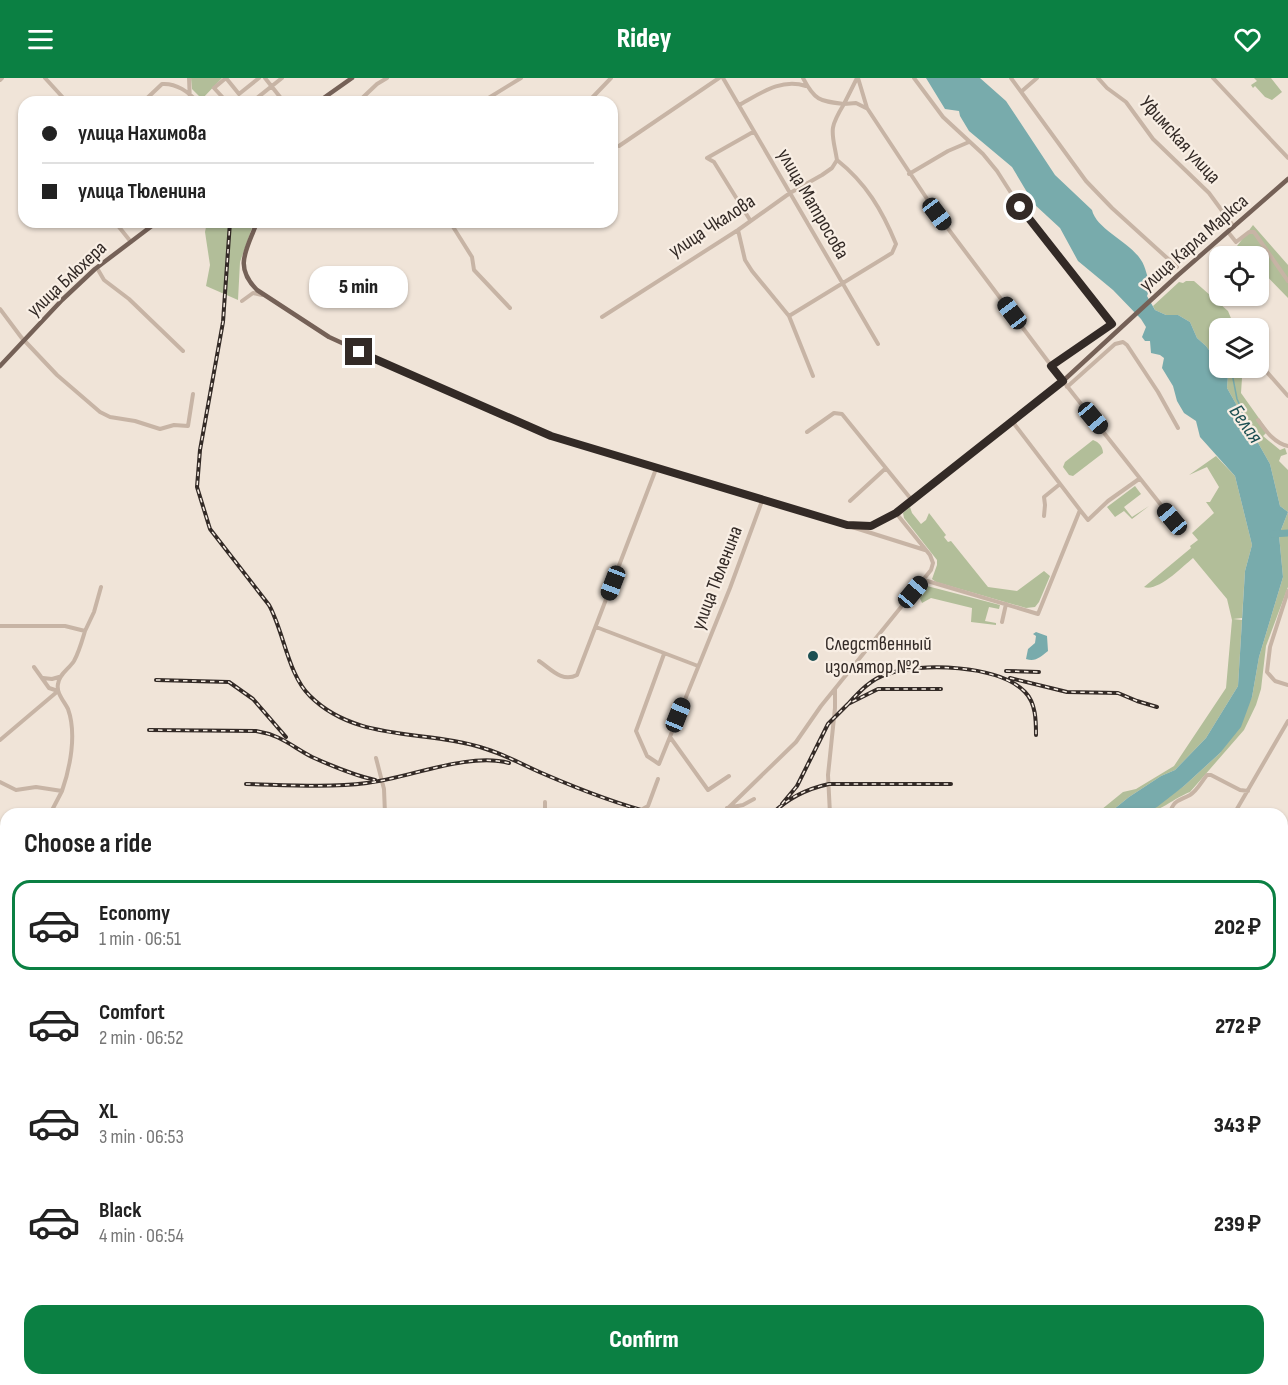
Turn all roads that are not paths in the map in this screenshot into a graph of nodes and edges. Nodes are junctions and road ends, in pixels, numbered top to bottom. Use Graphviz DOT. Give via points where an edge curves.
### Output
graph roads {
  1 [pos="45,78"];
  2 [pos="189,78"];
  3 [pos="259,78"];
  4 [pos="265,78"];
  5 [pos="282,78"];
  6 [pos="352,78"];
  7 [pos="387,78"];
  8 [pos="521,78"];
  9 [pos="611,78"];
  10 [pos="721,78"];
  11 [pos="803,78"];
  12 [pos="857,78"];
  13 [pos="914,78"];
  14 [pos="1011,78"];
  15 [pos="1037,78"];
  16 [pos="1098,78"];
  17 [pos="1213,78"];
  18 [pos="807,86"];
  19 [pos="272,87"];
  20 [pos="1022,91"];
  21 [pos="189,93"];
  22 [pos="62,96"];
  23 [pos="149,96"];
  24 [pos="189,96"];
  25 [pos="192,96"];
  26 [pos="221,96"];
  27 [pos="260,96"];
  28 [pos="279,96"];
  29 [pos="326,96"];
  30 [pos="364,96"];
  31 [pos="492,96"];
  32 [pos="594,96"];
  33 [pos="844,104"];
  34 [pos="739,105"];
  35 [pos="867,108"];
  36 [pos="753,132"];
  37 [pos="969,142"];
  38 [pos="619,146"];
  39 [pos="1288,158"];
  40 [pos="837,160"];
  41 [pos="909,174"];
  42 [pos="1288,179"];
  43 [pos="790,193"];
  44 [pos="750,220"];
  45 [pos="1234,227"];
  46 [pos="120,228"];
  47 [pos="149,228"];
  48 [pos="255,228"];
  49 [pos="454,228"];
  50 [pos="738,230"];
  51 [pos="1228,232"];
  52 [pos="131,242"];
  53 [pos="97,267"];
  54 [pos="1177,267"];
  55 [pos="1288,281"];
  56 [pos="841,283"];
  57 [pos="265,295"];
  58 [pos="242,301"];
  59 [pos="510,308"];
  60 [pos="0,309"];
  61 [pos="789,316"];
  62 [pos="602,317"];
  63 [pos="24,340"];
  64 [pos="878,344"];
  65 [pos="183,351"];
  66 [pos="0,366"];
  67 [pos="1051,366"];
  68 [pos="1269,374"];
  69 [pos="813,376"];
  70 [pos="1063,381"];
  71 [pos="1067,387"];
  72 [pos="193,394"];
  73 [pos="1288,396"];
  74 [pos="1258,420"];
  75 [pos="1012,421"];
  76 [pos="1178,428"];
  77 [pos="807,432"];
  78 [pos="1288,446"];
  79 [pos="886,468"];
  80 [pos="656,469"];
  81 [pos="1139,479"];
  82 [pos="1060,484"];
  83 [pos="911,500"];
  84 [pos="762,501"];
  85 [pos="849,501"];
  86 [pos="1080,510"];
  87 [pos="896,513"];
  88 [pos="1044,516"];
  89 [pos="847,525"];
  90 [pos="874,525"];
  91 [pos="1180,530"];
  92 [pos="881,536"];
  93 [pos="928,551"];
  94 [pos="924,580"];
  95 [pos="101,587"];
  96 [pos="1288,591"];
  97 [pos="1006,604"];
  98 [pos="1002,622"];
  99 [pos="0,626"];
  100 [pos="596,627"];
  101 [pos="85,631"];
  102 [pos="664,654"];
  103 [pos="539,661"];
  104 [pos="698,666"];
  105 [pos="34,667"];
  106 [pos="60,677"];
  107 [pos="42,678"];
  108 [pos="1288,685"];
  109 [pos="835,689"];
  110 [pos="58,691"];
  111 [pos="1288,721"];
  112 [pos="1282,731"];
  113 [pos="1288,735"];
  114 [pos="669,736"];
  115 [pos="0,740"];
  116 [pos="376,758"];
  117 [pos="729,776"];
  118 [pos="658,779"];
  119 [pos="0,782"];
  120 [pos="62,791"];
  121 [pos="1248,791"];
  122 [pos="754,799"];
  123 [pos="545,802"];
  124 [pos="53,808"];
  125 [pos="385,808"];
  126 [pos="545,808"];
  127 [pos="644,808"];
  128 [pos="727,808"];
  129 [pos="830,808"];
  130 [pos="1172,808"];
  131 [pos="1238,808"];
  1 -- 22 [label="street"];
  2 -- 21 [label="street"];
  3 -- 26 [label="street" via="239,94 226,78 214,88"];
  4 -- 19 [label="street"];
  5 -- 19 [label="street"];
  6 -- 29 [label="main road"];
  7 -- 30 [label="street"];
  8 -- 31 [label="street"];
  9 -- 32 [label="street"];
  10 -- 34 [label="street, улица Матросова"];
  10 -- 38 [label="street"];
  11 -- 18 [label="street"];
  12 -- 33 [label="street"];
  12 -- 35 [label="street"];
  13 -- 37 [label="street" via="943,117"];
  14 -- 20 [label="street"];
  15 -- 20 [label="street"];
  16 -- 45 [label="street, Уфимская улица" via="1126,102 1154,139 1209,193"];
  17 -- 39 [label="street"];
  18 -- 33 [label="street" via="819,100"];
  18 -- 34 [label="street" via="795,82 782,84"];
  19 -- 27 [label="street"];
  19 -- 28 [label="street"];
  20 -- 54 [label="street" via="1086,181"];
  21 -- 23 [label="street" via="171,83 162,84"];
  21 -- 24 [label="street"];
  21 -- 25 [label="street"];
  33 -- 35 [label="street" via="856,103"];
  33 -- 40 [label="street" via="832,125"];
  34 -- 36 [label="street, улица Матросова"];
  35 -- 41 [label="street"];
  36 -- 43 [label="street, улица Матросова"];
  36 -- 44 [label="street" via="707,158 714,162"];
  37 -- 41 [label="street"];
  37 -- 67 [label="street" via="997,171 1020,207 1112,324"];
  40 -- 43 [label="street, улица Чкалова" via="832,168"];
  40 -- 56 [label="street" via="855,174 878,206 896,244 892,253"];
  41 -- 67 [label="street"];
  42 -- 45 [label="main road, улица Карла Маркса"];
  43 -- 44 [label="street, улица Чкалова"];
  43 -- 56 [label="street, улица Матросова"];
  44 -- 50 [label="street, улица Чкалова"];
  45 -- 51 [label="main road, улица Карла Маркса"];
  46 -- 52 [label="street, улица Блюхера"];
  47 -- 52 [label="main road, улица Блюхера"];
  48 -- 57 [label="main road" via="244,258 244,271"];
  49 -- 59 [label="street" via="472,257 474,270"];
  50 -- 61 [label="street" via="745,260"];
  50 -- 62 [label="street, улица Чкалова"];
  51 -- 55 [label="street" via="1236,242 1254,232"];
  51 -- 70 [label="main road, улица Карла Маркса"];
  52 -- 53 [label="main road, улица Блюхера"];
  53 -- 63 [label="main road, улица Блюхера"];
  53 -- 65 [label="street" via="104,280"];
  56 -- 61 [label="street"];
  56 -- 64 [label="street, улица Матросова"];
  57 -- 58 [label="street" via="253,293"];
  57 -- 80 [label="main road" via="359,352 551,436"];
  60 -- 63 [label="street"];
  61 -- 69 [label="street"];
  63 -- 66 [label="main road, улица Блюхера"];
  63 -- 72 [label="street" via="64,381 110,417 160,429 188,426"];
  67 -- 70 [label="street"];
  68 -- 73 [label="street"];
  70 -- 71 [label="street"];
  70 -- 75 [label="main road"];
  71 -- 76 [label="street" via="1114,344 1123,342"];
  71 -- 81 [label="street"];
  74 -- 78 [label="street" via="1267,433"];
  75 -- 82 [label="street"];
  75 -- 83 [label="main road"];
  77 -- 79 [label="street" via="839,412"];
  79 -- 83 [label="street"];
  79 -- 85 [label="street"];
  80 -- 84 [label="main road"];
  80 -- 100 [label="street"];
  81 -- 86 [label="street" via="1088,520"];
  81 -- 91 [label="street"];
  82 -- 86 [label="street"];
  82 -- 88 [label="street" via="1044,498"];
  83 -- 87 [label="main road"];
  84 -- 89 [label="main road"];
  84 -- 104 [label="street, улица Тюленина"];
  86 -- 97 [label="street" via="1038,614"];
  87 -- 90 [label="main road"];
  87 -- 93 [label="street"];
  89 -- 90 [label="main road"];
  89 -- 92 [label="street"];
  90 -- 92 [label="street"];
  92 -- 93 [label="street"];
  93 -- 94 [label="street" via="932,567"];
  94 -- 97 [label="street"];
  94 -- 109 [label="street"];
  95 -- 101 [label="street"];
  96 -- 108 [label="street" via="1270,647 1267,672 1275,681"];
  97 -- 98 [label="street"];
  99 -- 101 [label="street" via="65,626"];
  100 -- 102 [label="street"];
  100 -- 103 [label="street" via="578,675 562,677"];
  101 -- 106 [label="street" via="73,663"];
  102 -- 104 [label="street"];
  102 -- 114 [label="street, улица Тюленина" via="636,731 644,752 658,764"];
  104 -- 114 [label="street, улица Тюленина"];
  105 -- 107 [label="street"];
  106 -- 107 [label="street"];
  106 -- 110 [label="street"];
  107 -- 110 [label="street" via="49,688"];
  109 -- 128 [label="street" via="796,742"];
  109 -- 129 [label="street" via="828,775"];
  110 -- 115 [label="street"];
  110 -- 120 [label="street" via="68,711 71,730 70,760"];
  111 -- 112 [label="street"];
  112 -- 113 [label="street"];
  112 -- 121 [label="street"];
  114 -- 117 [label="street" via="708,790"];
  116 -- 125 [label="street"];
  118 -- 127 [label="street"];
  119 -- 120 [label="street" via="16,790"];
  120 -- 124 [label="street"];
  121 -- 130 [label="street" via="1207,775 1192,794"];
  121 -- 131 [label="street"];
  122 -- 128 [label="street"];
  123 -- 126 [label="street"];
}
